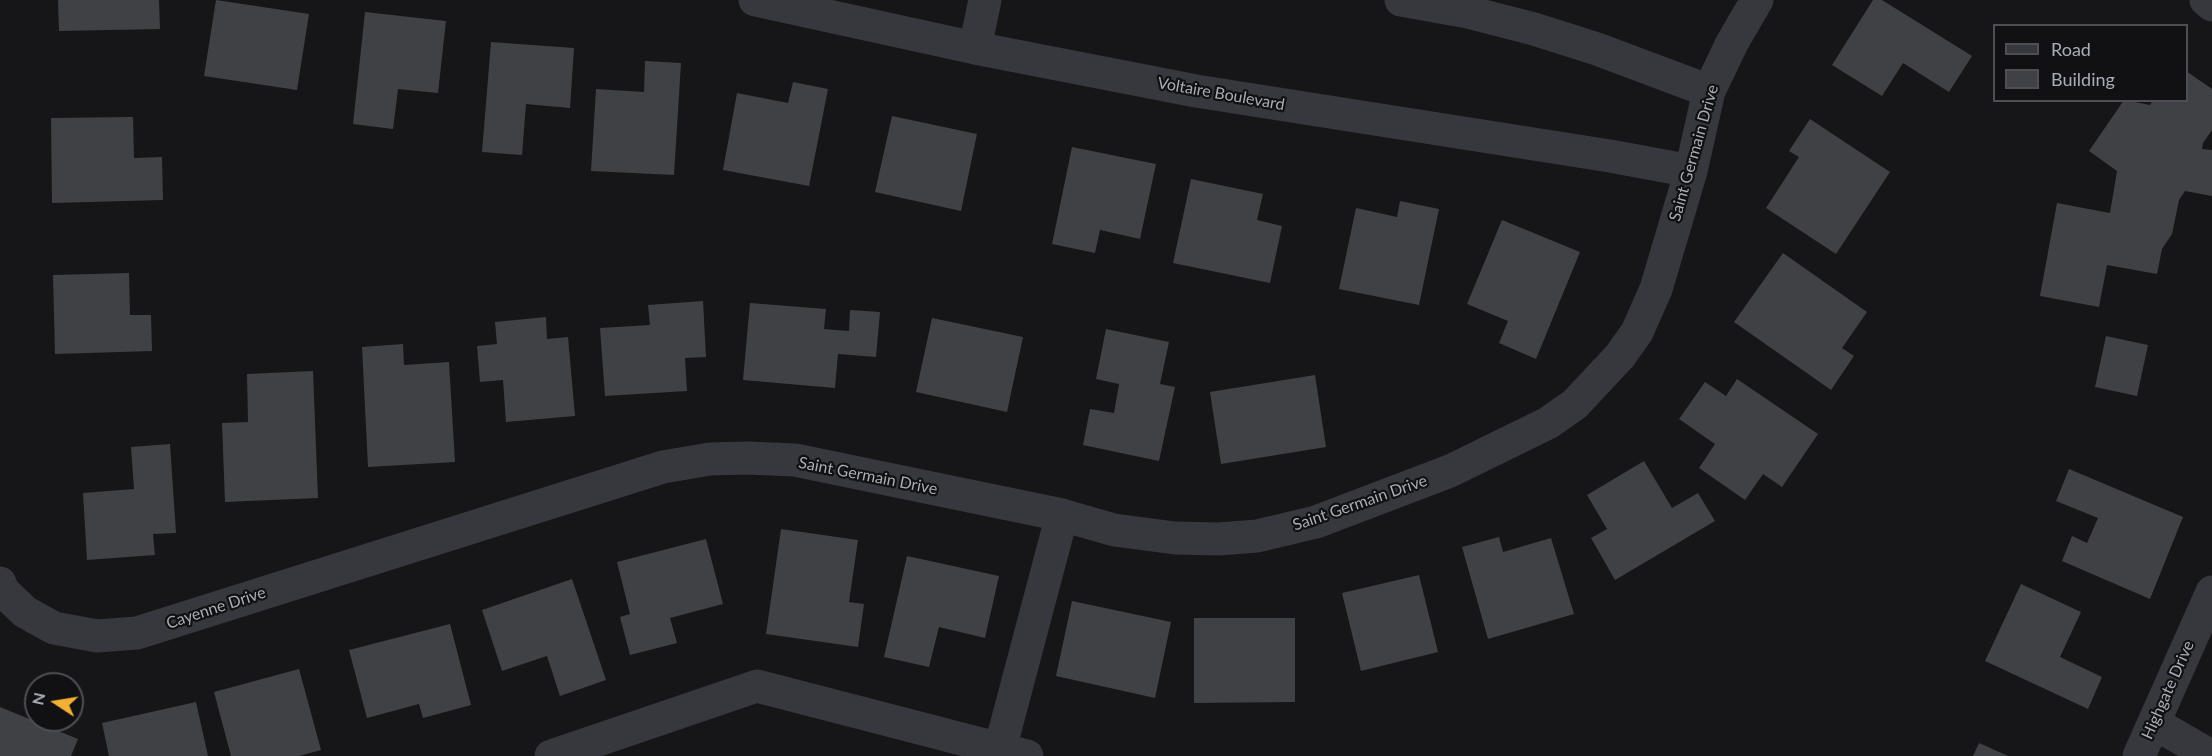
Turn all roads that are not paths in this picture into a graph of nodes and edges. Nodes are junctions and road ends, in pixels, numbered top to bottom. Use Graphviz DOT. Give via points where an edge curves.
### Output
graph roads {
  1 [pos="755,0"];
  2 [pos="985,0"];
  3 [pos="1401,0"];
  4 [pos="1757,0"];
  5 [pos="2206,0"];
  6 [pos="2212,5"];
  7 [pos="975,48"];
  8 [pos="1709,91"];
  9 [pos="1691,171"];
  10 [pos="1062,515"];
  11 [pos="444,535"];
  12 [pos="0,583"];
  13 [pos="2212,592"];
  14 [pos="2154,723"];
  15 [pos="1013,752"];
  16 [pos="551,756"];
  17 [pos="2139,756"];
  18 [pos="2211,756"];
  1 -- 7 [label="street, Voltaire Boulevard"];
  2 -- 7 [label="street"];
  3 -- 8 [label="street" via="1534,29"];
  4 -- 8 [label="street, Saint Germain Drive"];
  5 -- 6 [label="street"];
  7 -- 9 [label="street, Voltaire Boulevard" via="1196,91"];
  8 -- 9 [label="street, Saint Germain Drive"];
  9 -- 10 [label="street, Saint Germain Drive" via="1656,289 1636,332 1596,384 1548,423 1450,471 1316,522 1257,536 1175,538 1114,530"];
  10 -- 11 [label="street, Saint Germain Drive" via="795,460 710,459 663,467"];
  10 -- 15 [label="street"];
  11 -- 12 [label="street, Cayenne Drive" via="137,633 97,636 54,628 24,612"];
  13 -- 14 [label="street, Highgate Drive"];
  14 -- 17 [label="street, Highgate Drive"];
  14 -- 18 [label="street"];
  15 -- 16 [label="street" via="757,686"];
}
